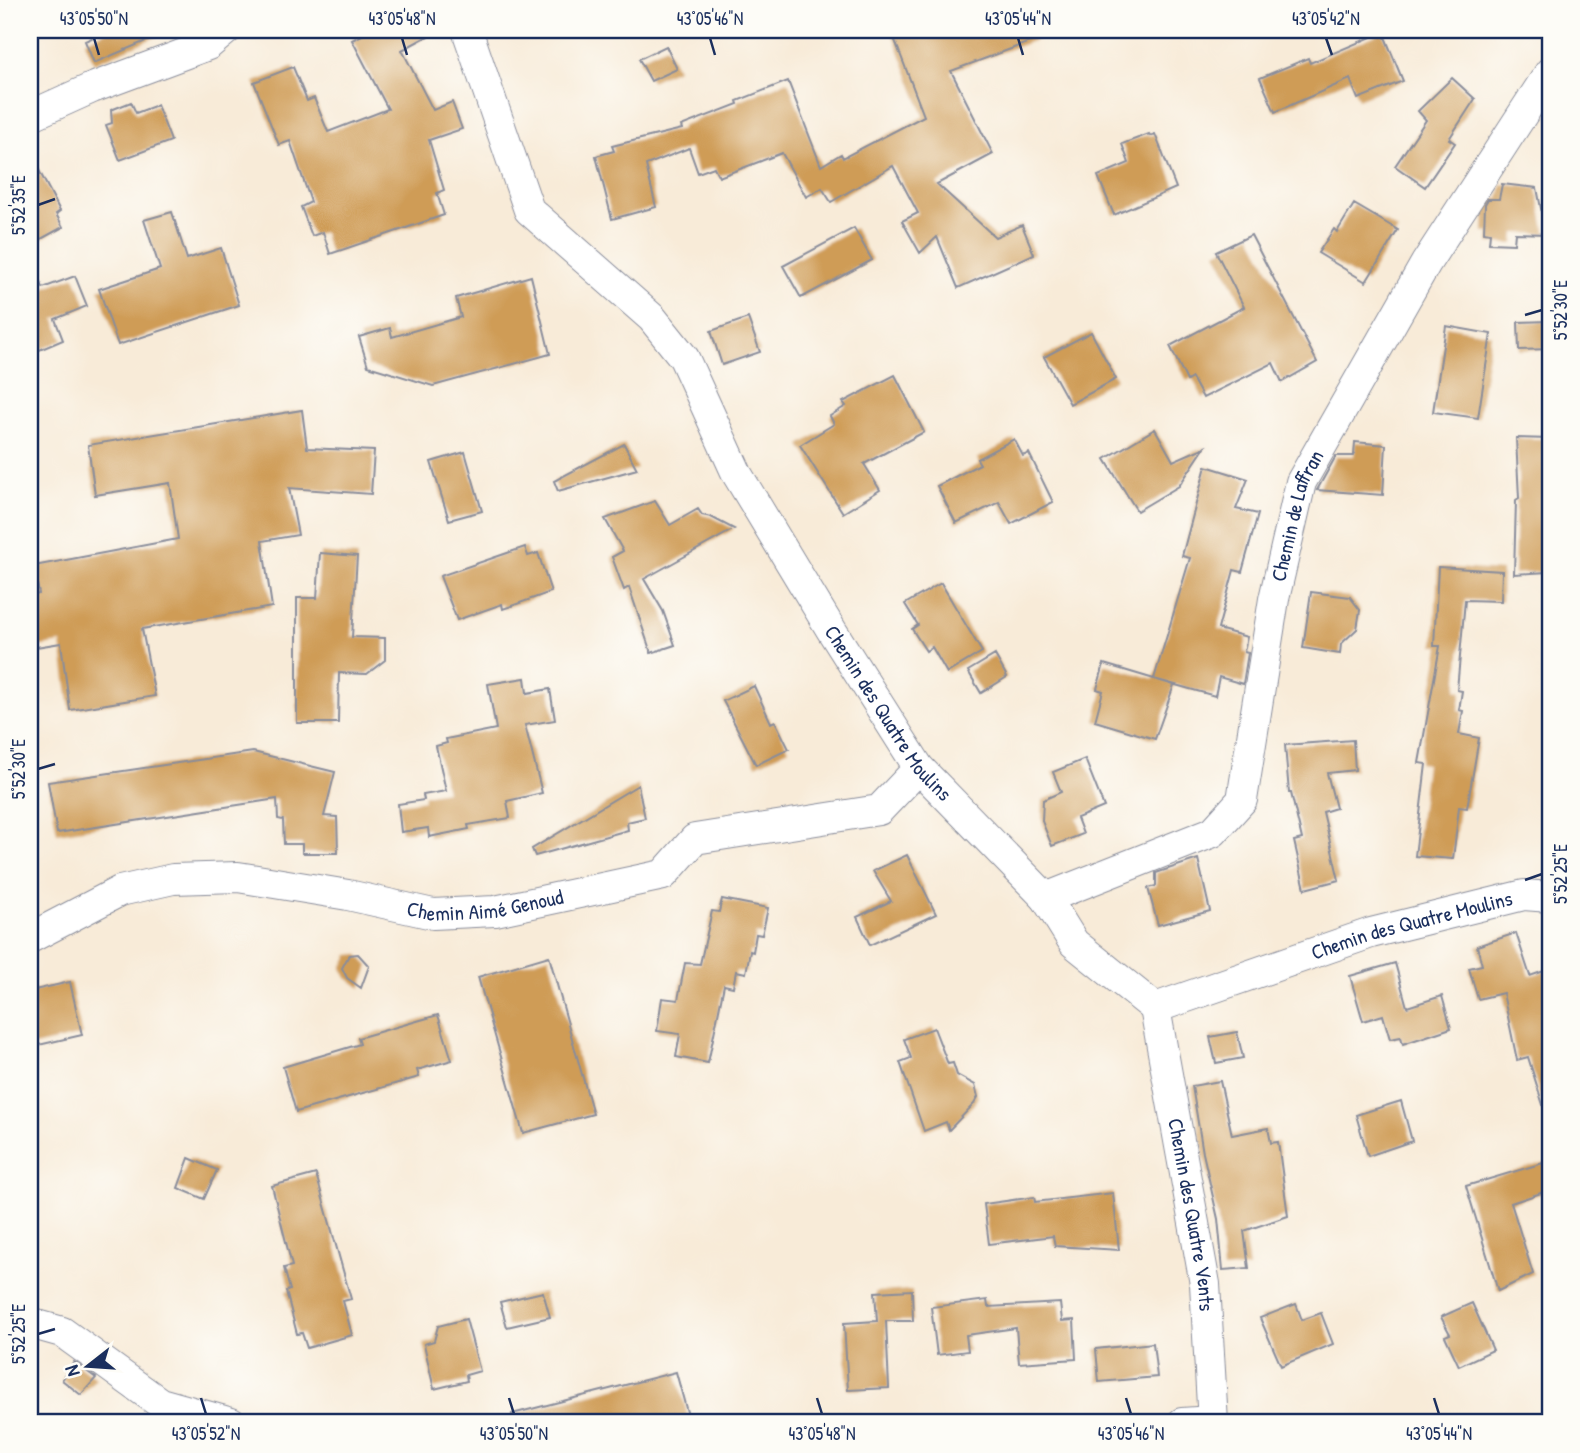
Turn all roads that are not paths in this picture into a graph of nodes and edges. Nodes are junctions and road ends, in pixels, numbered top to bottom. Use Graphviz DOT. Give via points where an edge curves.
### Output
graph roads {
  1 [pos="226,30"];
  2 [pos="467,30"];
  3 [pos="1550,72"];
  4 [pos="30,116"];
  5 [pos="919,768"];
  6 [pos="1550,897"];
  7 [pos="1046,898"];
  8 [pos="30,937"];
  9 [pos="1155,1008"];
  10 [pos="30,1323"];
  11 [pos="1212,1422"];
  12 [pos="231,1423"];
  13 [pos="1182,1423"];
  1 -- 4 [label="street" via="208,45"];
  2 -- 5 [label="street, Chemin des Quatre Moulins" via="529,210 652,318 684,358 737,474"];
  3 -- 7 [label="street, Chemin de Laffran" via="1426,263 1301,482 1274,599 1242,800 1213,832"];
  5 -- 7 [label="street, Chemin des Quatre Moulins"];
  5 -- 8 [label="street, Chemin Aimé Genoud" via="879,810 695,839 663,876 495,911 433,915 238,877 173,879 120,891"];
  6 -- 9 [label="street, Chemin des Quatre Moulins" via="1524,895 1371,933"];
  7 -- 9 [label="street, Chemin des Quatre Moulins" via="1074,943"];
  9 -- 11 [label="street, Chemin des Quatre Vents" via="1205,1284"];
  10 -- 12 [label="street" via="61,1332 160,1403"];
  11 -- 13 [label="street"];
}
